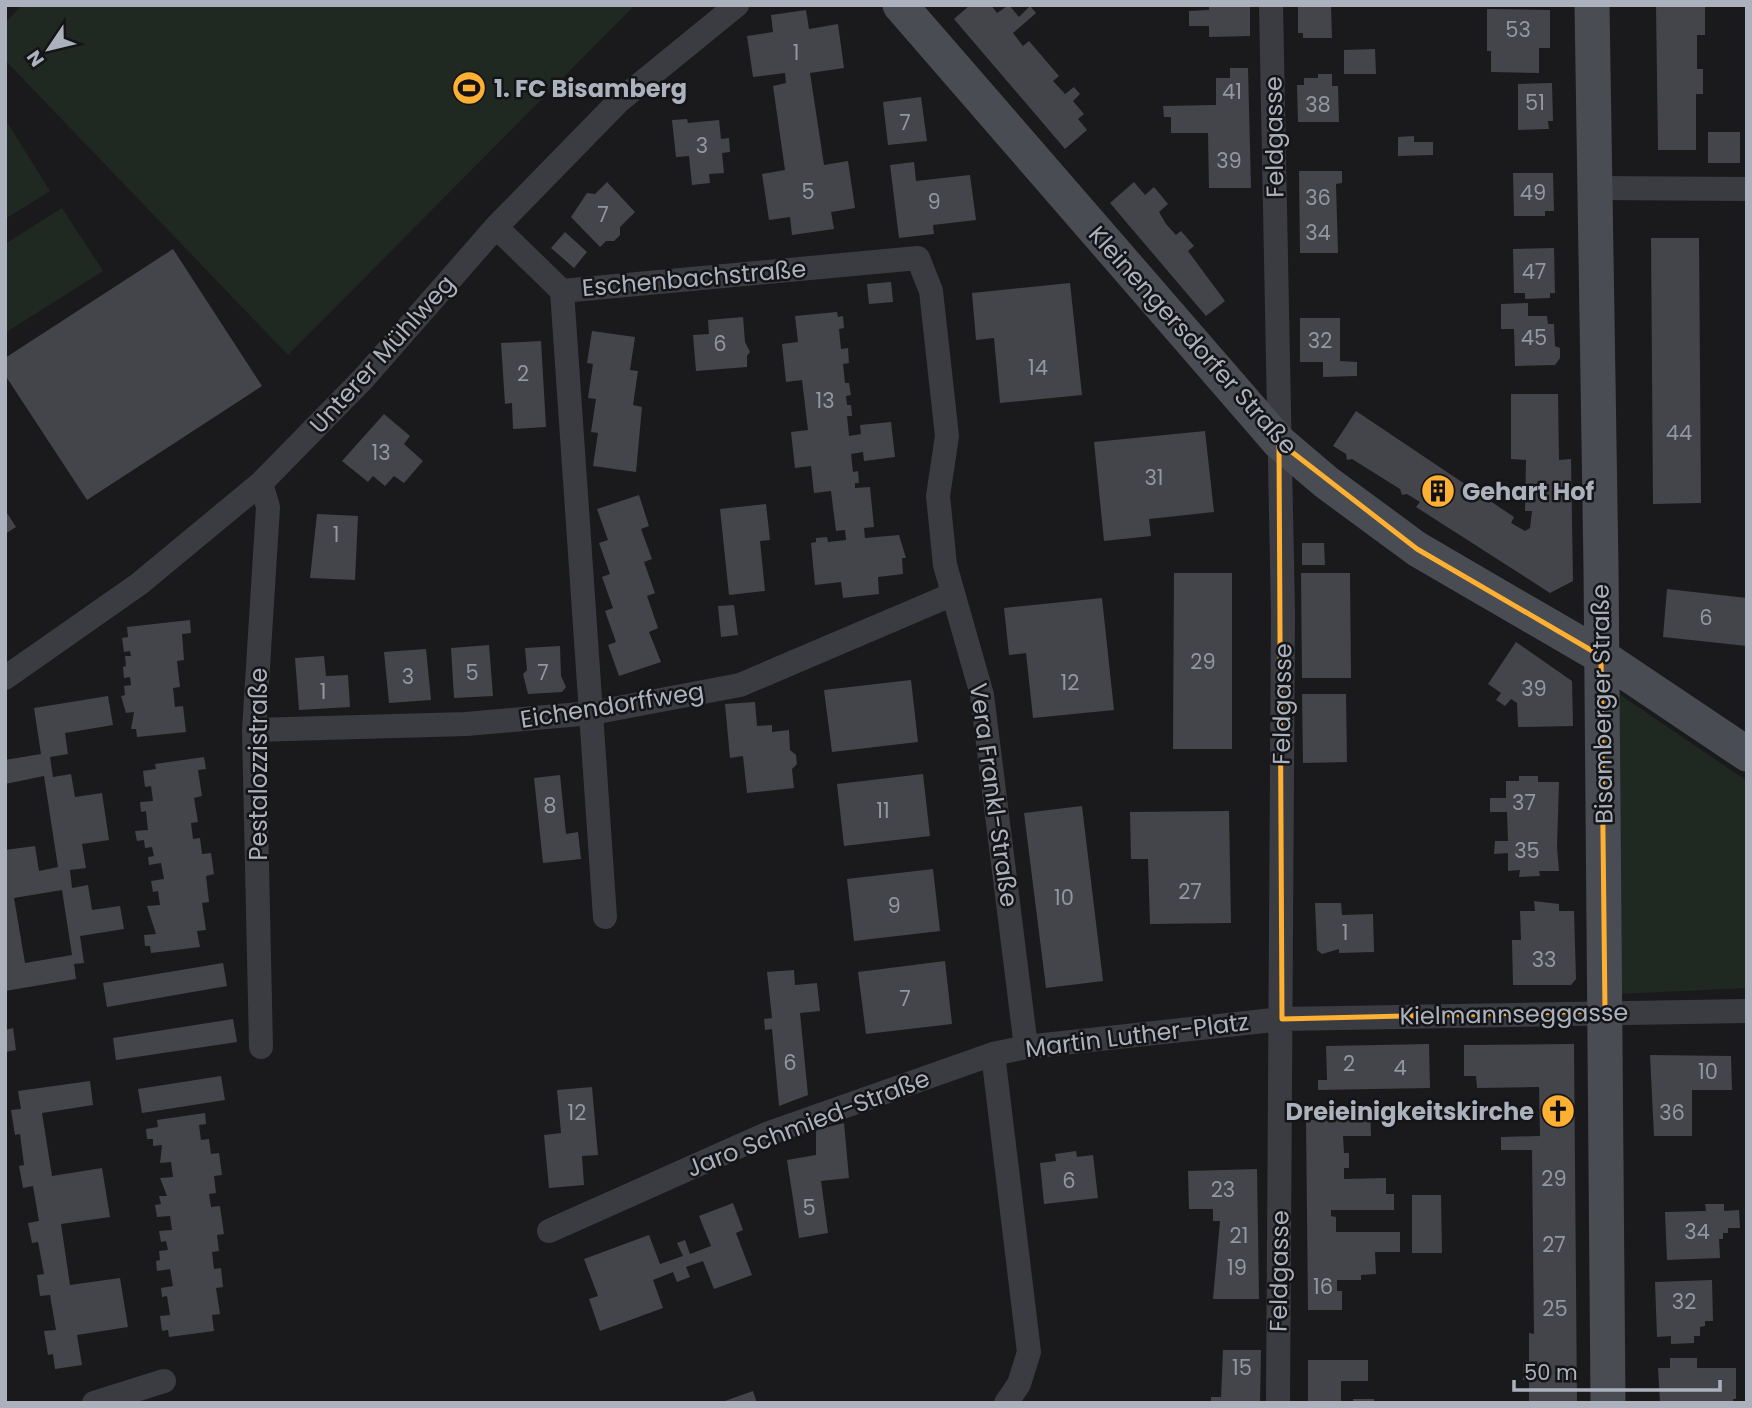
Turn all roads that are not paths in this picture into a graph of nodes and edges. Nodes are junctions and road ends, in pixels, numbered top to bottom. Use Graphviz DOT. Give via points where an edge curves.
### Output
graph roads {
  1 [pos="737,5"];
  2 [pos="900,5"];
  3 [pos="1271,5"];
  4 [pos="1592,5"];
  5 [pos="1594,188"];
  6 [pos="1747,189"];
  7 [pos="496,227"];
  8 [pos="918,258"];
  9 [pos="562,291"];
  10 [pos="1279,442"];
  11 [pos="261,483"];
  12 [pos="951,595"];
  13 [pos="1601,656"];
  14 [pos="5,678"];
  15 [pos="592,712"];
  16 [pos="254,730"];
  17 [pos="1747,754"];
  18 [pos="605,917"];
  19 [pos="1605,1011"];
  20 [pos="1747,1011"];
  21 [pos="1282,1018"];
  22 [pos="1026,1047"];
  23 [pos="261,1048"];
  24 [pos="993,1054"];
  25 [pos="549,1231"];
  26 [pos="164,1381"];
  27 [pos="94,1403"];
  28 [pos="1006,1403"];
  29 [pos="1278,1403"];
  30 [pos="1608,1403"];
  1 -- 7 [label="street, Unterer Mühlweg" via="618,102"];
  2 -- 10 [label="street, Kleinengersdorfer Straße"];
  3 -- 10 [label="street, Feldgasse"];
  4 -- 5 [label="street, Bisamberger Straße"];
  5 -- 6 [label="street"];
  5 -- 13 [label="street, Bisamberger Straße"];
  7 -- 9 [label="street, Eschenbachstraße"];
  7 -- 11 [label="street, Unterer Mühlweg" via="363,379"];
  8 -- 9 [label="street, Eschenbachstraße"];
  8 -- 12 [label="street, Vera Frankl-Straße" via="931,291 947,436 938,496"];
  9 -- 15 [label="street"];
  10 -- 13 [label="street, Kleinengersdorfer Straße" via="1417,549"];
  10 -- 21 [label="street, Feldgasse"];
  11 -- 14 [label="street, Unterer Mühlweg" via="139,584"];
  11 -- 16 [label="street, Pestalozzistraße" via="268,507"];
  12 -- 15 [label="street, Eichendorffweg" via="740,685"];
  12 -- 22 [label="street, Vera Frankl-Straße" via="982,695"];
  13 -- 17 [label="street, Kleinengersdorfer Straße"];
  13 -- 19 [label="street, Bisamberger Straße"];
  15 -- 16 [label="street, Eichendorffweg" via="466,724"];
  15 -- 18 [label="street"];
  16 -- 23 [label="street, Pestalozzistraße"];
  19 -- 20 [label="street, Kielmannseggasse"];
  19 -- 21 [label="street, Kielmannseggasse"];
  19 -- 30 [label="street, Bisamberger Straße"];
  21 -- 22 [label="street, Martin Luther-Platz"];
  21 -- 29 [label="street, Feldgasse"];
  22 -- 24 [label="street, Martin Luther-Platz"];
  24 -- 25 [label="street, Jaro Schmied-Straße" via="769,1133"];
  24 -- 28 [label="street" via="1029,1352 1019,1384"];
  26 -- 27 [label="street"];
}
